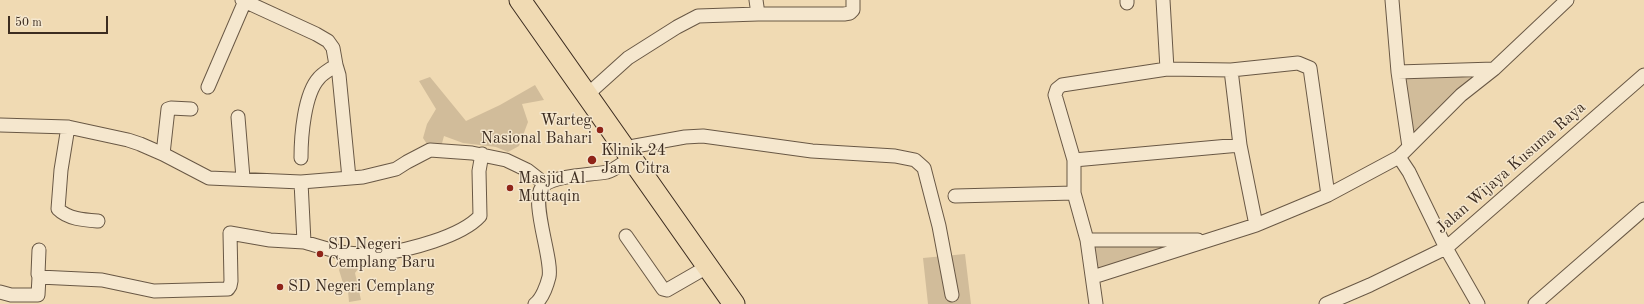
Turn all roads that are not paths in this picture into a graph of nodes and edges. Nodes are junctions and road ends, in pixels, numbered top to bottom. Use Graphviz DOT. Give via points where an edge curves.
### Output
graph roads {
  1 [pos="520,0"];
  2 [pos="756,0"];
  3 [pos="853,0"];
  4 [pos="1163,0"];
  5 [pos="1392,0"];
  6 [pos="1567,0"];
  7 [pos="243,1"];
  8 [pos="758,14"];
  9 [pos="336,65"];
  10 [pos="1167,69"];
  11 [pos="1494,69"];
  12 [pos="1231,70"];
  13 [pos="1398,72"];
  14 [pos="1644,75"];
  15 [pos="208,87"];
  16 [pos="588,94"];
  17 [pos="191,109"];
  18 [pos="238,117"];
  19 [pos="0,125"];
  20 [pos="68,127"];
  21 [pos="1240,146"];
  22 [pos="1409,147"];
  23 [pos="627,153"];
  24 [pos="163,154"];
  25 [pos="482,154"];
  26 [pos="1400,156"];
  27 [pos="301,158"];
  28 [pos="1074,160"];
  29 [pos="242,178"];
  30 [pos="349,178"];
  31 [pos="301,182"];
  32 [pos="545,184"];
  33 [pos="1074,193"];
  34 [pos="1328,195"];
  35 [pos="955,196"];
  36 [pos="1644,209"];
  37 [pos="98,221"];
  38 [pos="1256,225"];
  39 [pos="626,236"];
  40 [pos="1087,240"];
  41 [pos="1210,240"];
  42 [pos="304,242"];
  43 [pos="1446,248"];
  44 [pos="39,250"];
  45 [pos="707,268"];
  46 [pos="39,276"];
  47 [pos="1093,276"];
  48 [pos="0,292"];
  49 [pos="952,294"];
  50 [pos="536,304"];
  51 [pos="734,304"];
  52 [pos="1096,304"];
  53 [pos="1326,304"];
  54 [pos="1478,304"];
  55 [pos="1535,304"];
  1 -- 16 [label="main road"];
  2 -- 8 [label="street"];
  3 -- 8 [label="street" via="852,10 844,14"];
  4 -- 10 [label="street"];
  5 -- 13 [label="street"];
  6 -- 11 [label="street"];
  7 -- 9 [label="street" via="328,41 333,48"];
  7 -- 15 [label="street"];
  8 -- 16 [label="street" via="706,15 689,20 628,58"];
  9 -- 27 [label="street" via="319,78 311,90 302,130"];
  9 -- 30 [label="street"];
  10 -- 12 [label="street"];
  10 -- 28 [label="street" via="1062,85 1057,89 1055,95"];
  11 -- 13 [label="street"];
  11 -- 22 [label="street" via="1461,95"];
  12 -- 21 [label="street"];
  12 -- 34 [label="street" via="1298,63 1310,68"];
  13 -- 22 [label="street"];
  14 -- 43 [label="street, Jalan Wijaya Kusuma Raya"];
  16 -- 23 [label="main road"];
  17 -- 24 [label="street" via="168,109"];
  18 -- 29 [label="street"];
  19 -- 20 [label="street"];
  20 -- 24 [label="street" via="140,144"];
  20 -- 37 [label="street" via="58,209 70,217"];
  21 -- 28 [label="street"];
  21 -- 38 [label="street"];
  22 -- 26 [label="street"];
  23 -- 32 [label="street" via="609,172 558,179"];
  23 -- 45 [label="main road"];
  23 -- 49 [label="street" via="685,137 703,136 812,152 895,156 915,160 924,168 939,226"];
  24 -- 29 [label="street" via="209,178"];
  25 -- 30 [label="street" via="430,150 396,169"];
  25 -- 32 [label="street" via="506,160 527,170"];
  25 -- 42 [label="street" via="479,171 480,216 460,231 406,249 378,254 346,253"];
  26 -- 34 [label="street"];
  26 -- 43 [label="street"];
  28 -- 33 [label="street"];
  29 -- 31 [label="street"];
  30 -- 31 [label="street"];
  31 -- 42 [label="street"];
  32 -- 50 [label="street" via="541,188 539,199 549,277"];
  33 -- 35 [label="street"];
  33 -- 40 [label="street"];
  34 -- 38 [label="street"];
  36 -- 55 [label="street"];
  38 -- 41 [label="street"];
  39 -- 45 [label="street" via="663,289 667,290"];
  40 -- 41 [label="street"];
  40 -- 47 [label="street"];
  41 -- 47 [label="street"];
  42 -- 46 [label="street" via="270,240 230,233 231,282 228,289 154,291 102,280"];
  43 -- 53 [label="street, Jalan Wijaya Kusuma Raya"];
  43 -- 54 [label="street"];
  44 -- 46 [label="street"];
  45 -- 51 [label="main road"];
  46 -- 48 [label="street" via="38,295 11,295"];
  47 -- 52 [label="street"];
}
